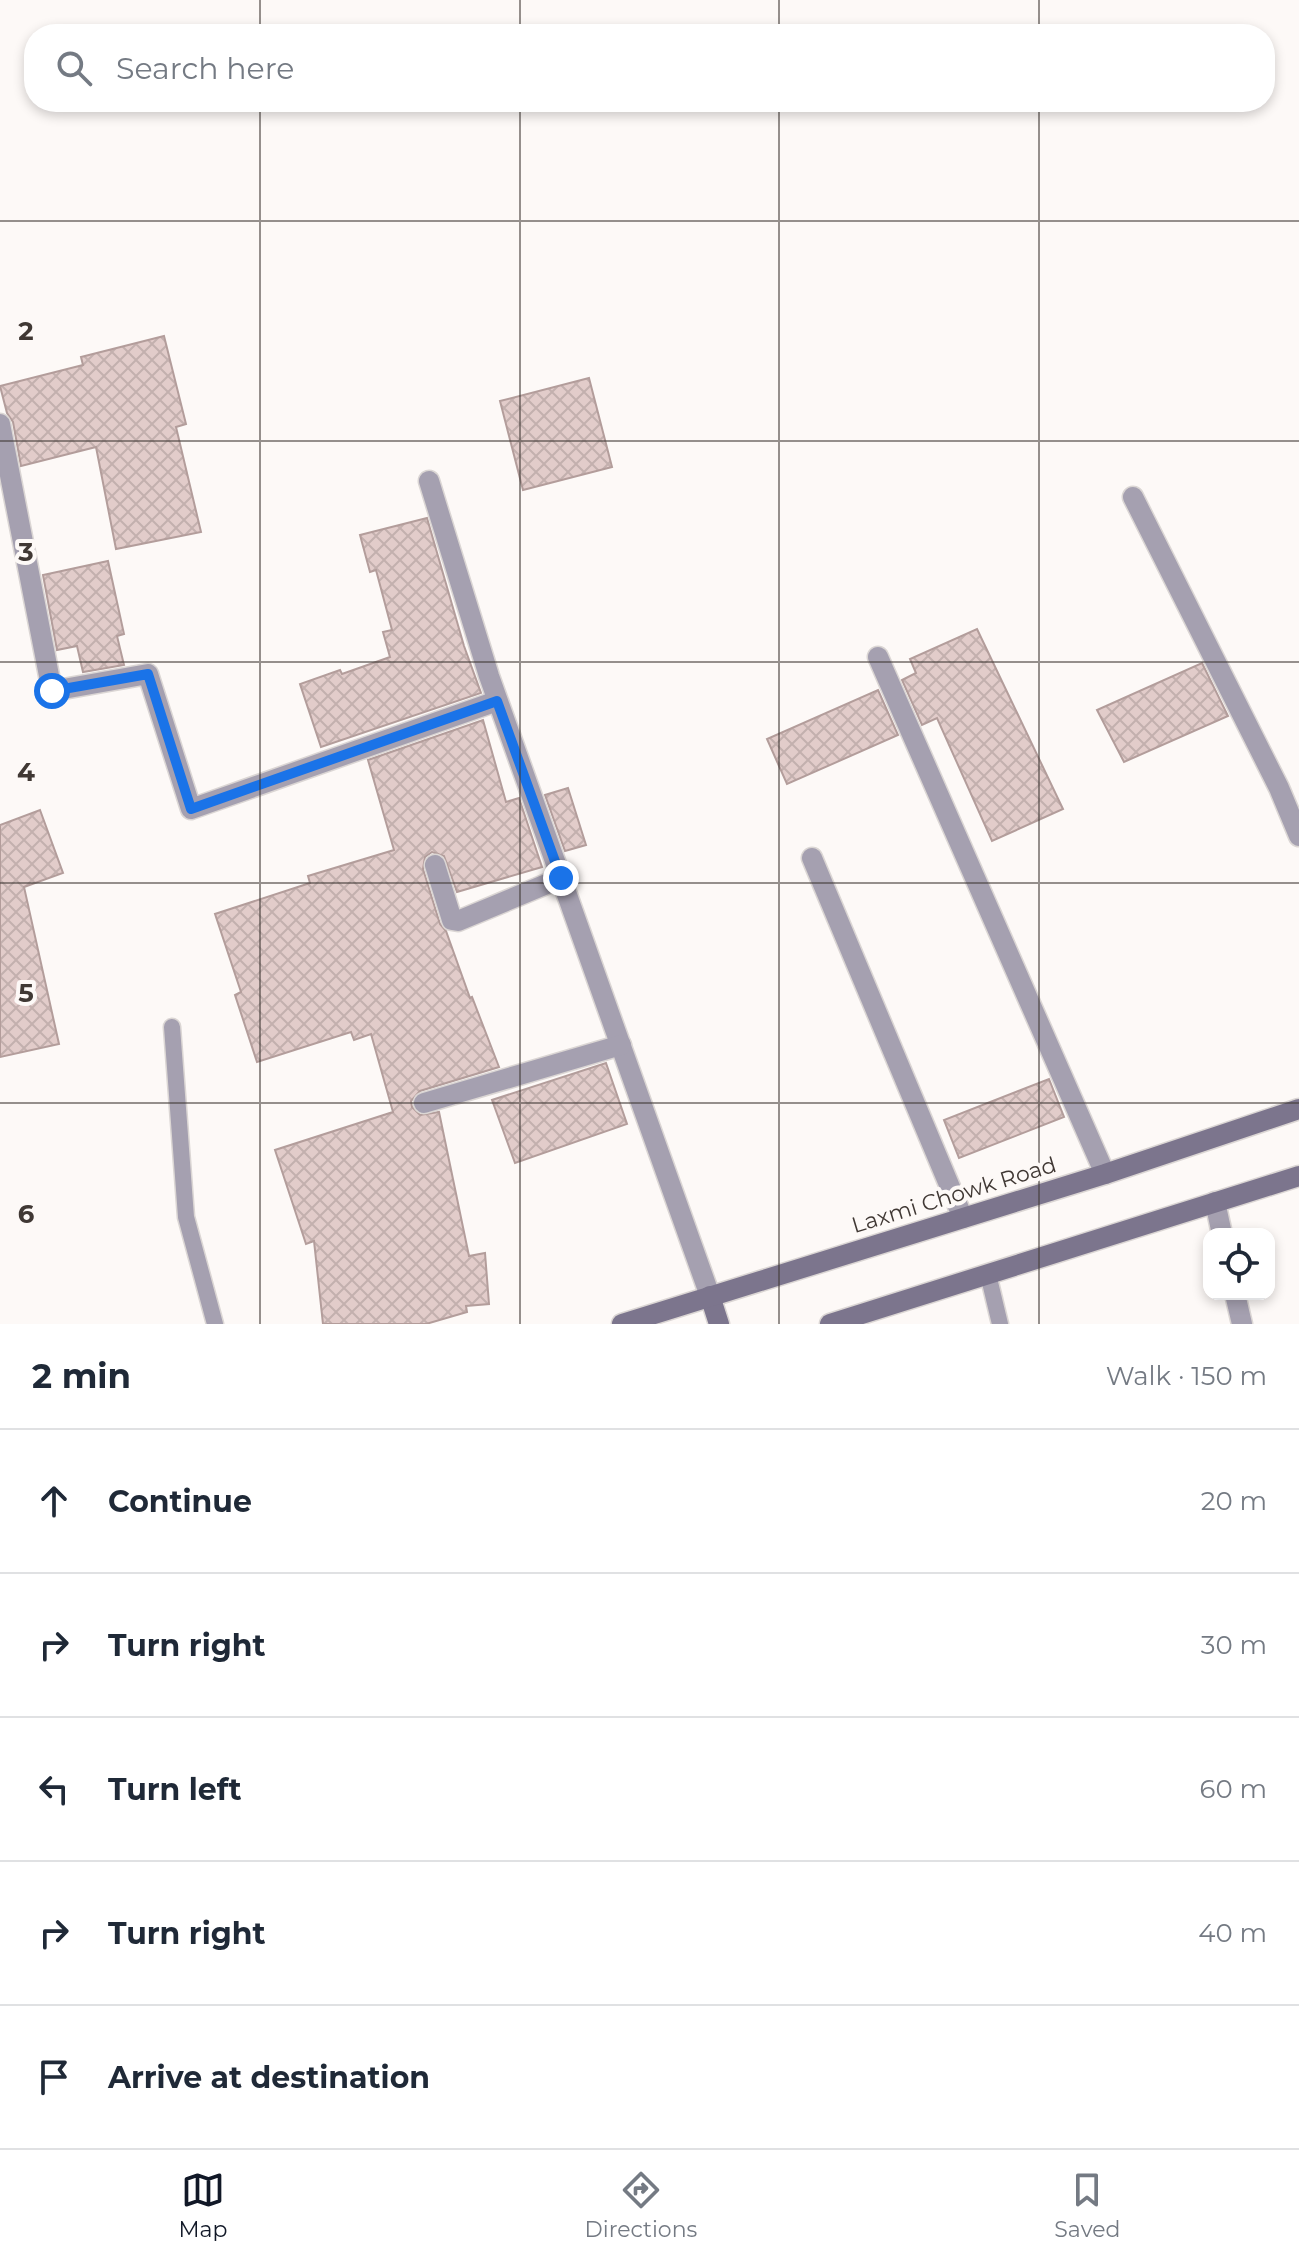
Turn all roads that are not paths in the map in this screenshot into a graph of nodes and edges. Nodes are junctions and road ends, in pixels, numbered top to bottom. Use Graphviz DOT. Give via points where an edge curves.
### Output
graph roads {
  1 [pos="0,424"];
  2 [pos="429,481"];
  3 [pos="1133,497"];
  4 [pos="878,657"];
  5 [pos="497,701"];
  6 [pos="1299,836"];
  7 [pos="812,858"];
  8 [pos="435,865"];
  9 [pos="561,878"];
  10 [pos="172,1027"];
  11 [pos="621,1045"];
  12 [pos="424,1103"];
  13 [pos="1299,1109"];
  14 [pos="1105,1174"];
  15 [pos="1299,1176"];
  16 [pos="1215,1202"];
  17 [pos="963,1218"];
  18 [pos="1221,1228"];
  19 [pos="988,1274"];
  20 [pos="710,1296"];
  21 [pos="1236,1300"];
  22 [pos="215,1324"];
  23 [pos="622,1324"];
  24 [pos="719,1324"];
  25 [pos="830,1324"];
  26 [pos="1000,1324"];
  27 [pos="1242,1324"];
  1 -- 5 [label="street" via="52,691 148,674 191,809"];
  2 -- 5 [label="street"];
  3 -- 6 [label="street"];
  4 -- 14 [label="street"];
  5 -- 9 [label="street"];
  7 -- 17 [label="street"];
  8 -- 9 [label="street" via="452,920 458,921"];
  9 -- 11 [label="street"];
  10 -- 22 [label="lane" via="186,1217"];
  11 -- 12 [label="street"];
  11 -- 20 [label="street"];
  13 -- 14 [label="main road, Laxmi Chowk Road"];
  14 -- 17 [label="main road, Laxmi Chowk Road"];
  15 -- 16 [label="main road"];
  16 -- 18 [label="street"];
  16 -- 19 [label="main road"];
  17 -- 20 [label="main road, Laxmi Chowk Road"];
  19 -- 25 [label="main road"];
  19 -- 26 [label="lane"];
  20 -- 23 [label="main road, Laxmi Chowk Road"];
  20 -- 24 [label="main road"];
  21 -- 27 [label="street"];
}
